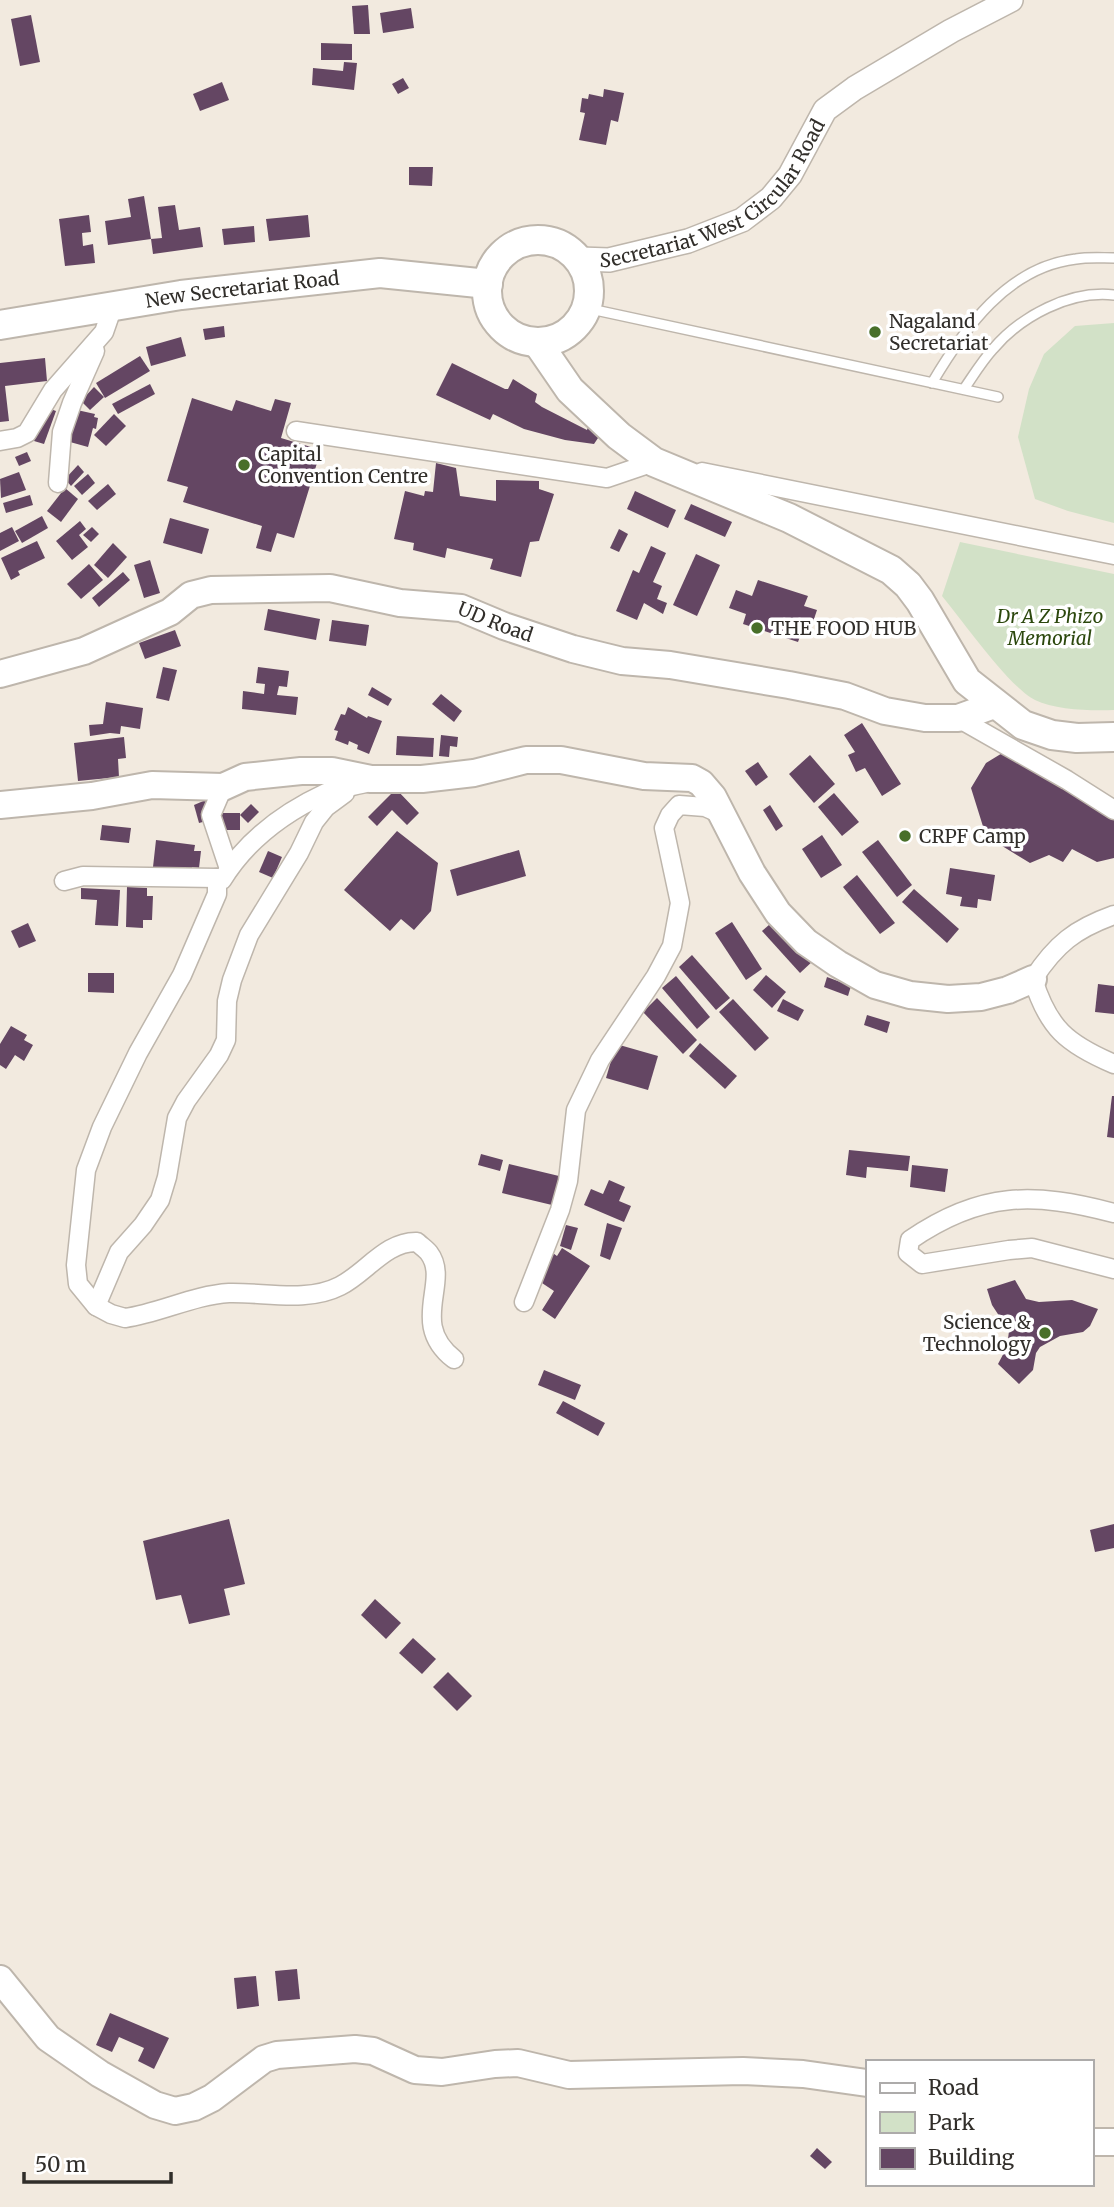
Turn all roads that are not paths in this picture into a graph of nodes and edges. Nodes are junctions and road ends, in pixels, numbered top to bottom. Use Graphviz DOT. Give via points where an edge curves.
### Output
graph roads {
  1 [pos="1011,0"];
  2 [pos="1114,258"];
  3 [pos="580,259"];
  4 [pos="488,284"];
  5 [pos="1114,295"];
  6 [pos="586,308"];
  7 [pos="108,319"];
  8 [pos="0,325"];
  9 [pos="537,342"];
  10 [pos="932,383"];
  11 [pos="964,389"];
  12 [pos="998,397"];
  13 [pos="296,431"];
  14 [pos="0,441"];
  15 [pos="654,462"];
  16 [pos="58,483"];
  17 [pos="1114,555"];
  18 [pos="0,674"];
  19 [pos="997,704"];
  20 [pos="958,718"];
  21 [pos="1114,737"];
  22 [pos="379,779"];
  23 [pos="353,786"];
  24 [pos="223,787"];
  25 [pos="0,804"];
  26 [pos="1114,810"];
  27 [pos="723,815"];
  28 [pos="223,873"];
  29 [pos="64,881"];
  30 [pos="1114,915"];
  31 [pos="1033,979"];
  32 [pos="1114,1064"];
  33 [pos="1114,1213"];
  34 [pos="1114,1269"];
  35 [pos="524,1303"];
  36 [pos="96,1306"];
  37 [pos="454,1359"];
  38 [pos="0,1979"];
  39 [pos="866,2083"];
  40 [pos="1093,2142"];
  41 [pos="1114,2142"];
  1 -- 3 [label="street, Secretariat West Circular Road" via="906,57 825,110 790,174 771,198 742,220 688,241 609,260"];
  2 -- 10 [label="lane" via="1075,259 1027,276 979,313"];
  3 -- 4 [label="main road" via="551,242 527,241 496,261"];
  3 -- 6 [label="main road" via="588,285"];
  4 -- 7 [label="main road, New Secretariat Road" via="380,274 181,295"];
  4 -- 9 [label="main road" via="495,319 513,335"];
  5 -- 11 [label="lane" via="1097,293 1065,301 1033,316 992,349"];
  6 -- 9 [label="main road" via="570,330"];
  6 -- 10 [label="lane"];
  7 -- 8 [label="main road, New Secretariat Road"];
  7 -- 14 [label="street" via="27,433"];
  7 -- 16 [label="street" via="62,432"];
  9 -- 15 [label="main road" via="570,390"];
  10 -- 11 [label="lane"];
  11 -- 12 [label="lane"];
  13 -- 15 [label="street" via="607,478"];
  15 -- 17 [label="street"];
  15 -- 19 [label="main road" via="789,517 891,570 920,601 967,681"];
  18 -- 20 [label="main road, UD Road" via="84,651 170,612 197,593 330,588 400,603 461,608 573,649 622,661 789,685 925,718"];
  19 -- 20 [label="main road, UD Road"];
  19 -- 21 [label="main road" via="1023,725 1052,735"];
  20 -- 26 [label="street"];
  22 -- 23 [label="street"];
  22 -- 24 [label="main road" via="301,771 245,778"];
  22 -- 27 [label="main road" via="422,779 526,760 561,760 644,776 692,778 713,797"];
  23 -- 28 [label="street" via="328,792 263,831"];
  23 -- 36 [label="street" via="314,822 249,935 227,1001 226,1040 177,1118 160,1200 119,1252"];
  24 -- 25 [label="main road" via="152,785"];
  24 -- 28 [label="street" via="211,815"];
  27 -- 31 [label="main road" via="778,913 806,942 875,985 910,995 981,998"];
  27 -- 35 [label="street" via="705,807 679,806 664,828 680,903 671,946 600,1060 576,1110 568,1181"];
  28 -- 29 [label="street" via="83,876"];
  28 -- 36 [label="street" via="182,975 138,1053 86,1170 76,1265 78,1284"];
  30 -- 31 [label="street" via="1085,925 1049,955"];
  31 -- 32 [label="street" via="1041,1005 1060,1033"];
  33 -- 34 [label="street" via="1058,1200 1003,1200 923,1231 910,1240 908,1253 922,1264 1032,1248"];
  36 -- 37 [label="street" via="125,1318 227,1293 323,1293 393,1248 417,1242 431,1255 436,1272 433,1332"];
  38 -- 39 [label="main road" via="48,2038 100,2074 175,2111 212,2098 264,2059 355,2049 373,2051 415,2070 442,2072 518,2063 569,2075 743,2071"];
  40 -- 41 [label="main road"];
}
